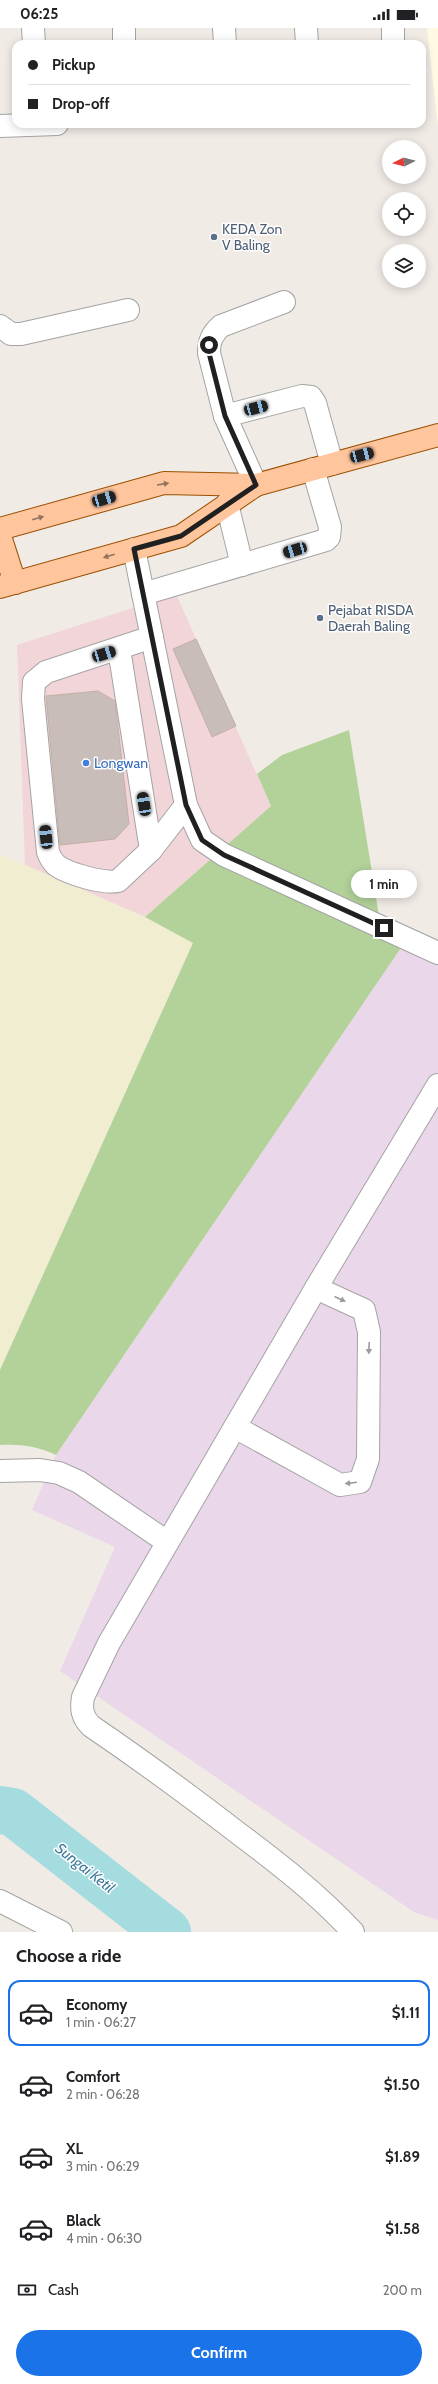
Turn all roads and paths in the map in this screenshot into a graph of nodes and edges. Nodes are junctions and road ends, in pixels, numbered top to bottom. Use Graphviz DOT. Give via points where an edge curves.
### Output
graph roads {
  1 [pos="33,28"];
  2 [pos="224,28"];
  3 [pos="306,28"];
  4 [pos="393,28"];
  5 [pos="34,40"];
  6 [pos="225,40"];
  7 [pos="308,40"];
  8 [pos="393,40"];
  9 [pos="12,125"];
  10 [pos="0,126"];
  11 [pos="284,302"];
  12 [pos="128,310"];
  13 [pos="0,326"];
  14 [pos="225,416"];
  15 [pos="438,435"];
  16 [pos="322,466"];
  17 [pos="256,485"];
  18 [pos="227,504"];
  19 [pos="0,529"];
  20 [pos="0,536"];
  21 [pos="134,549"];
  22 [pos="242,565"];
  23 [pos="7,585"];
  24 [pos="143,594"];
  25 [pos="152,637"];
  26 [pos="119,649"];
  27 [pos="186,805"];
  28 [pos="151,850"];
  29 [pos="438,953"];
  30 [pos="438,1085"];
  31 [pos="316,1288"];
  32 [pos="235,1427"];
  33 [pos="0,1471"];
  34 [pos="168,1542"];
  35 [pos="0,1901"];
  36 [pos="61,1932"];
  37 [pos="353,1932"];
  1 -- 5 [label="street"];
  2 -- 6 [label="street"];
  3 -- 7 [label="street"];
  4 -- 8 [label="street"];
  9 -- 10 [label="street"];
  11 -- 14 [label="street" via="221,326 211,338 209,353"];
  12 -- 13 [label="street" via="21,334 11,334"];
  14 -- 16 [label="street" via="302,396 311,397 315,403"];
  14 -- 17 [label="street"];
  15 -- 16 [label="main road"];
  16 -- 17 [label="main road"];
  16 -- 22 [label="street" via="329,537 322,542"];
  17 -- 18 [label="main road"];
  19 -- 17 [label="main road, one-way" via="164,483"];
  18 -- 21 [label="main road" via="181,536"];
  18 -- 22 [label="street"];
  20 -- 23 [label="main road"];
  21 -- 23 [label="main road, one-way"];
  21 -- 24 [label="street"];
  22 -- 24 [label="street"];
  24 -- 25 [label="street"];
  25 -- 26 [label="street"];
  25 -- 27 [label="street"];
  26 -- 28 [label="street"];
  26 -- 28 [label="street" via="46,672 34,682 32,699 48,852 51,860 58,866 102,882 114,882 124,879"];
  27 -- 28 [label="street"];
  27 -- 29 [label="street" via="202,840 224,855"];
  30 -- 31 [label="street"];
  31 -- 32 [label="street"];
  31 -- 32 [label="street, one-way" via="364,1310 369,1332 368,1459 360,1482 340,1485"];
  32 -- 34 [label="street"];
  33 -- 34 [label="street" via="40,1470 59,1473 79,1482"];
  34 -- 37 [label="street" via="99,1663 83,1697 84,1720 282,1865 314,1892"];
  35 -- 36 [label="street"];
}
